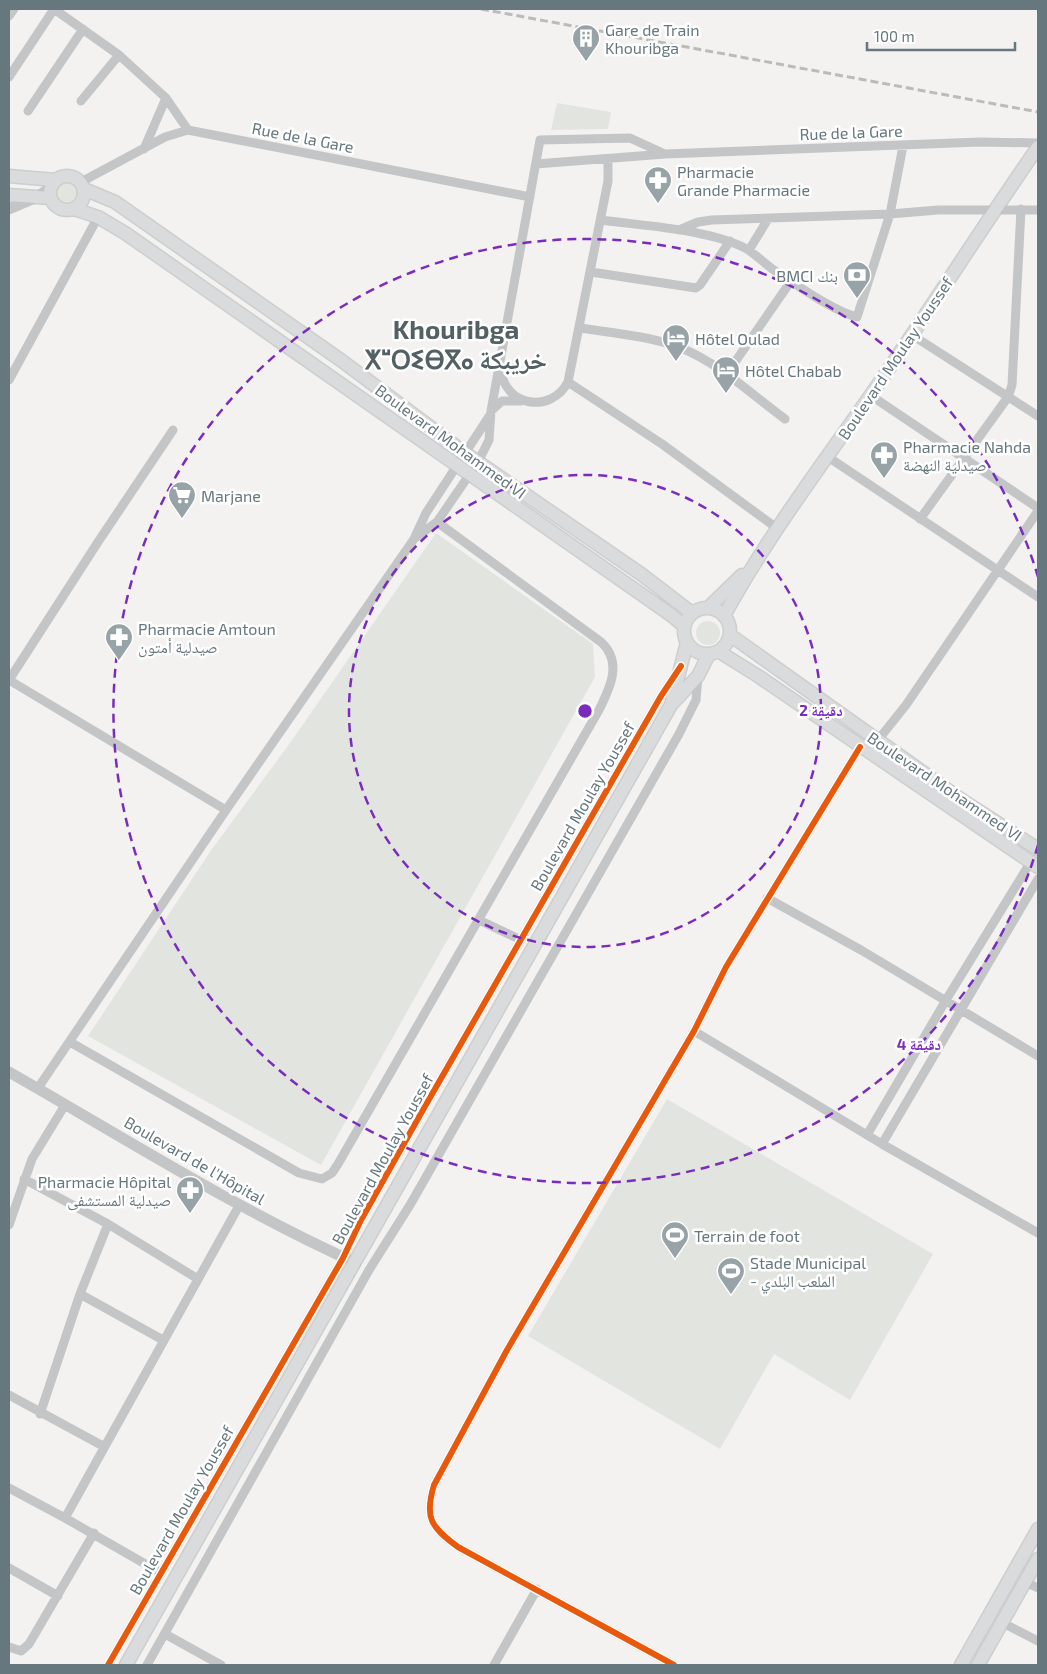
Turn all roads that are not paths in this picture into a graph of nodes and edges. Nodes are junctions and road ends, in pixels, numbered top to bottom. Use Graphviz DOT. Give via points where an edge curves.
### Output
graph roads {
  1 [pos="14,9"];
  2 [pos="54,9"];
  3 [pos="9,16"];
  4 [pos="83,29"];
  5 [pos="119,55"];
  6 [pos="9,77"];
  7 [pos="166,98"];
  8 [pos="81,100"];
  9 [pos="28,111"];
  10 [pos="188,130"];
  11 [pos="1038,143"];
  12 [pos="903,146"];
  13 [pos="1038,147"];
  14 [pos="144,149"];
  15 [pos="665,154"];
  16 [pos="608,159"];
  17 [pos="536,164"];
  18 [pos="9,176"];
  19 [pos="82,185"];
  20 [pos="52,189"];
  21 [pos="9,196"];
  22 [pos="37,197"];
  23 [pos="530,197"];
  24 [pos="9,209"];
  25 [pos="74,209"];
  26 [pos="994,209"];
  27 [pos="1021,209"];
  28 [pos="1038,210"];
  29 [pos="890,214"];
  30 [pos="98,217"];
  31 [pos="768,219"];
  32 [pos="601,220"];
  33 [pos="679,230"];
  34 [pos="730,241"];
  35 [pos="748,250"];
  36 [pos="591,272"];
  37 [pos="791,280"];
  38 [pos="580,328"];
  39 [pos="912,335"];
  40 [pos="500,362"];
  41 [pos="726,375"];
  42 [pos="9,380"];
  43 [pos="568,382"];
  44 [pos="870,395"];
  45 [pos="1008,397"];
  46 [pos="523,401"];
  47 [pos="490,413"];
  48 [pos="1038,416"];
  49 [pos="785,419"];
  50 [pos="173,430"];
  51 [pos="465,453"];
  52 [pos="828,457"];
  53 [pos="964,459"];
  54 [pos="478,462"];
  55 [pos="457,467"];
  56 [pos="469,475"];
  57 [pos="1038,509"];
  58 [pos="920,519"];
  59 [pos="436,522"];
  60 [pos="778,529"];
  61 [pos="414,539"];
  62 [pos="750,568"];
  63 [pos="998,571"];
  64 [pos="1038,597"];
  65 [pos="708,608"];
  66 [pos="692,613"];
  67 [pos="724,616"];
  68 [pos="684,626"];
  69 [pos="730,635"];
  70 [pos="687,642"];
  71 [pos="713,653"];
  72 [pos="681,666"];
  73 [pos="698,676"];
  74 [pos="9,680"];
  75 [pos="671,705"];
  76 [pos="878,740"];
  77 [pos="860,747"];
  78 [pos="226,810"];
  79 [pos="1038,849"];
  80 [pos="1034,865"];
  81 [pos="1038,879"];
  82 [pos="767,898"];
  83 [pos="479,920"];
  84 [pos="520,940"];
  85 [pos="946,1000"];
  86 [pos="960,1008"];
  87 [pos="694,1031"];
  88 [pos="70,1042"];
  89 [pos="1038,1056"];
  90 [pos="912,1058"];
  91 [pos="926,1067"];
  92 [pos="9,1072"];
  93 [pos="38,1088"];
  94 [pos="65,1105"];
  95 [pos="867,1135"];
  96 [pos="882,1144"];
  97 [pos="24,1179"];
  98 [pos="240,1204"];
  99 [pos="108,1224"];
  100 [pos="9,1225"];
  101 [pos="1038,1233"];
  102 [pos="343,1258"];
  103 [pos="356,1264"];
  104 [pos="369,1270"];
  105 [pos="198,1279"];
  106 [pos="80,1294"];
  107 [pos="163,1340"];
  108 [pos="9,1395"];
  109 [pos="40,1414"];
  110 [pos="103,1446"];
  111 [pos="9,1488"];
  112 [pos="65,1518"];
  113 [pos="1038,1529"];
  114 [pos="94,1533"];
  115 [pos="1038,1560"];
  116 [pos="9,1568"];
  117 [pos="161,1573"];
  118 [pos="1025,1582"];
  119 [pos="1038,1588"];
  120 [pos="537,1589"];
  121 [pos="58,1596"];
  122 [pos="1001,1622"];
  123 [pos="165,1634"];
  124 [pos="1038,1641"];
  125 [pos="9,1647"];
  126 [pos="108,1665"];
  127 [pos="126,1665"];
  128 [pos="147,1665"];
  129 [pos="221,1665"];
  130 [pos="494,1665"];
  131 [pos="674,1665"];
  132 [pos="961,1665"];
  133 [pos="978,1665"];
  1 -- 3 [label="street"];
  2 -- 4 [label="street"];
  2 -- 6 [label="street"];
  4 -- 5 [label="street"];
  4 -- 9 [label="street"];
  5 -- 7 [label="street"];
  5 -- 8 [label="street"];
  7 -- 10 [label="street"];
  7 -- 14 [label="street"];
  10 -- 14 [label="street, Rue de la Gare" via="165,137"];
  10 -- 23 [label="street, Rue de la Gare"];
  11 -- 12 [label="street, Rue de la Gare"];
  12 -- 15 [label="street, Rue de la Gare"];
  12 -- 29 [label="street"];
  13 -- 26 [label="main road, Boulevard Moulay Youssef"];
  14 -- 19 [label="street, Rue de la Gare"];
  15 -- 16 [label="street, Rue de la Gare"];
  15 -- 17 [label="street" via="630,138 540,140"];
  16 -- 17 [label="street, Rue de la Gare"];
  16 -- 32 [label="street" via="608,182"];
  17 -- 23 [label="street"];
  18 -- 20 [label="main road"];
  19 -- 20 [label="main road" via="68,175"];
  19 -- 25 [label="main road" via="83,198"];
  19 -- 51 [label="main road, Boulevard Mohammed VI" via="116,202"];
  20 -- 22 [label="main road"];
  20 -- 25 [label="main road" via="60,208"];
  21 -- 22 [label="main road"];
  22 -- 24 [label="street"];
  23 -- 40 [label="street"];
  25 -- 30 [label="main road, Boulevard Mohammed VI"];
  26 -- 27 [label="street"];
  26 -- 29 [label="street"];
  26 -- 39 [label="main road, Boulevard Moulay Youssef"];
  27 -- 28 [label="street"];
  27 -- 45 [label="street" via="1012,385"];
  29 -- 31 [label="street"];
  29 -- 37 [label="street" via="857,317"];
  30 -- 42 [label="street"];
  30 -- 55 [label="main road, Boulevard Mohammed VI" via="330,375"];
  31 -- 33 [label="street" via="712,220"];
  31 -- 35 [label="street"];
  32 -- 33 [label="street"];
  32 -- 36 [label="street"];
  33 -- 34 [label="street"];
  34 -- 35 [label="street"];
  34 -- 36 [label="street" via="696,288"];
  35 -- 37 [label="street"];
  36 -- 38 [label="street"];
  37 -- 41 [label="street"];
  38 -- 41 [label="street" via="648,339 680,348 709,362"];
  38 -- 43 [label="street"];
  39 -- 44 [label="main road, Boulevard Moulay Youssef"];
  39 -- 45 [label="street"];
  40 -- 46 [label="street" via="505,386"];
  40 -- 47 [label="street"];
  41 -- 49 [label="street"];
  43 -- 46 [label="street" via="551,400 535,404"];
  43 -- 60 [label="street" via="662,444"];
  44 -- 52 [label="main road, Boulevard Moulay Youssef"];
  44 -- 53 [label="street"];
  45 -- 48 [label="street"];
  45 -- 53 [label="street"];
  46 -- 47 [label="street" via="502,401"];
  47 -- 51 [label="street"];
  47 -- 54 [label="street" via="489,440"];
  50 -- 74 [label="street"];
  51 -- 54 [label="main road, Boulevard Mohammed VI"];
  51 -- 55 [label="street"];
  52 -- 58 [label="street"];
  52 -- 60 [label="main road, Boulevard Moulay Youssef"];
  53 -- 57 [label="street"];
  53 -- 58 [label="street"];
  54 -- 56 [label="street"];
  54 -- 66 [label="main road, Boulevard Mohammed VI"];
  55 -- 56 [label="main road, Boulevard Mohammed VI"];
  55 -- 61 [label="street" via="426,513"];
  56 -- 59 [label="street"];
  56 -- 68 [label="main road, Boulevard Mohammed VI"];
  57 -- 63 [label="street"];
  58 -- 63 [label="street"];
  59 -- 61 [label="street"];
  59 -- 83 [label="street" via="601,642 612,661 609,690"];
  60 -- 62 [label="main road, Boulevard Moulay Youssef"];
  61 -- 78 [label="street"];
  62 -- 65 [label="main road, Boulevard Moulay Youssef"];
  62 -- 67 [label="main road, Boulevard Moulay Youssef"];
  63 -- 64 [label="street"];
  63 -- 76 [label="street" via="906,705"];
  65 -- 66 [label="main road"];
  65 -- 67 [label="main road"];
  66 -- 68 [label="main road"];
  67 -- 69 [label="main road"];
  68 -- 70 [label="main road"];
  69 -- 71 [label="main road" via="726,644"];
  69 -- 76 [label="main road, Boulevard Mohammed VI"];
  70 -- 71 [label="main road" via="698,652"];
  70 -- 72 [label="main road, Boulevard Moulay Youssef"];
  71 -- 73 [label="main road, Boulevard Moulay Youssef"];
  71 -- 77 [label="main road, Boulevard Mohammed VI" via="758,676"];
  72 -- 75 [label="main road, Boulevard Moulay Youssef"];
  72 -- 84 [label="street, Boulevard Moulay Youssef" via="660,696"];
  73 -- 75 [label="main road, Boulevard Moulay Youssef"];
  73 -- 104 [label="street, Boulevard Moulay Youssef" via="696,700 679,734 410,1205"];
  74 -- 78 [label="street"];
  75 -- 103 [label="main road, Boulevard Moulay Youssef"];
  76 -- 79 [label="main road, Boulevard Mohammed VI"];
  77 -- 80 [label="main road, Boulevard Mohammed VI"];
  77 -- 82 [label="street"];
  78 -- 88 [label="street"];
  80 -- 85 [label="street"];
  81 -- 86 [label="street"];
  82 -- 85 [label="street"];
  82 -- 87 [label="street" via="726,967"];
  83 -- 84 [label="street"];
  83 -- 88 [label="street" via="338,1164 322,1180 299,1173"];
  84 -- 102 [label="street, Boulevard Moulay Youssef" via="361,1220"];
  85 -- 86 [label="street"];
  85 -- 90 [label="street"];
  86 -- 89 [label="street"];
  86 -- 91 [label="street"];
  87 -- 95 [label="street"];
  87 -- 120 [label="street" via="507,1350 434,1485 429,1501 432,1522 439,1532 458,1547"];
  88 -- 93 [label="street"];
  90 -- 91 [label="street"];
  90 -- 95 [label="street"];
  91 -- 96 [label="street"];
  92 -- 93 [label="street, Boulevard de l'Hôpital"];
  93 -- 94 [label="street, Boulevard de l'Hôpital"];
  94 -- 97 [label="street" via="32,1159"];
  94 -- 98 [label="street, Boulevard de l'Hôpital"];
  95 -- 96 [label="street"];
  96 -- 101 [label="street"];
  97 -- 99 [label="street"];
  97 -- 100 [label="street"];
  98 -- 102 [label="street, Boulevard de l'Hôpital"];
  98 -- 105 [label="street"];
  99 -- 105 [label="street"];
  99 -- 106 [label="street"];
  102 -- 103 [label="street, Boulevard de l'Hôpital"];
  102 -- 117 [label="street, Boulevard Moulay Youssef"];
  103 -- 104 [label="street, Boulevard de l'Hôpital"];
  103 -- 127 [label="main road, Boulevard Moulay Youssef"];
  104 -- 123 [label="street, Boulevard Moulay Youssef"];
  105 -- 107 [label="street"];
  106 -- 107 [label="street"];
  106 -- 109 [label="street"];
  107 -- 110 [label="street"];
  108 -- 109 [label="street"];
  109 -- 110 [label="street"];
  110 -- 112 [label="street"];
  111 -- 112 [label="street"];
  112 -- 114 [label="street"];
  113 -- 132 [label="main road"];
  114 -- 117 [label="street"];
  114 -- 121 [label="street"];
  115 -- 118 [label="main road"];
  116 -- 121 [label="street"];
  117 -- 126 [label="street, Boulevard Moulay Youssef"];
  118 -- 119 [label="street"];
  118 -- 122 [label="main road"];
  120 -- 130 [label="street"];
  120 -- 131 [label="street"];
  121 -- 125 [label="street" via="26,1648 22,1651"];
  122 -- 124 [label="street"];
  122 -- 133 [label="main road"];
  123 -- 128 [label="street, Boulevard Moulay Youssef"];
  123 -- 129 [label="street"];
}
